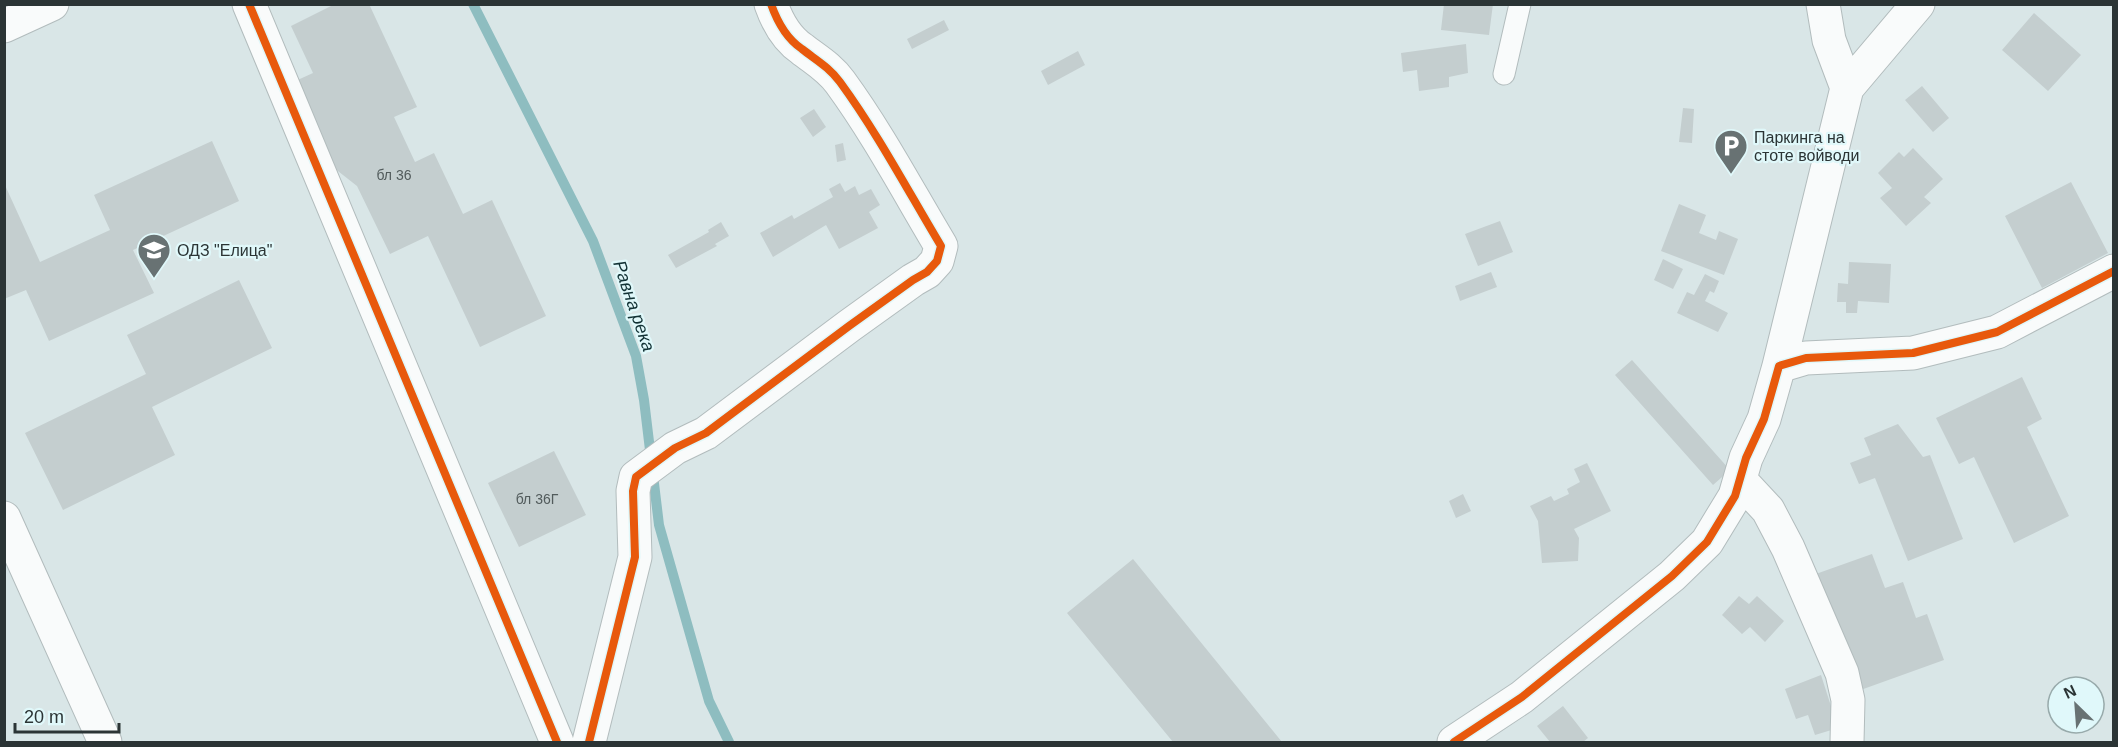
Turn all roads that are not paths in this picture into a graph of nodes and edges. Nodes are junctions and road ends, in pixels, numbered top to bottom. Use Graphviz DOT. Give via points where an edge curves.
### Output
graph roads {
  1 [pos="52,4"];
  2 [pos="249,4"];
  3 [pos="771,4"];
  4 [pos="1520,4"];
  5 [pos="1823,4"];
  6 [pos="1918,4"];
  7 [pos="4,26"];
  8 [pos="1503,74"];
  9 [pos="1847,88"];
  10 [pos="2114,271"];
  11 [pos="1779,366"];
  12 [pos="1740,480"];
  13 [pos="4,518"];
  14 [pos="105,742"];
  15 [pos="557,742"];
  16 [pos="589,742"];
  17 [pos="1454,742"];
  18 [pos="1847,742"];
  1 -- 7 [label="street"];
  2 -- 15 [label="street"];
  3 -- 16 [label="street" via="784,32 839,80 941,246 937,261 927,272 706,433 675,448 636,477 635,557"];
  4 -- 8 [label="lane"];
  5 -- 9 [label="street" via="1829,40"];
  6 -- 9 [label="street"];
  9 -- 11 [label="street"];
  10 -- 11 [label="street" via="1997,332 1913,353 1806,358"];
  11 -- 12 [label="street"];
  12 -- 17 [label="street" via="1735,496 1707,542 1672,576 1522,697"];
  12 -- 18 [label="street" via="1768,510 1842,673 1848,700"];
  13 -- 14 [label="street"];
}
